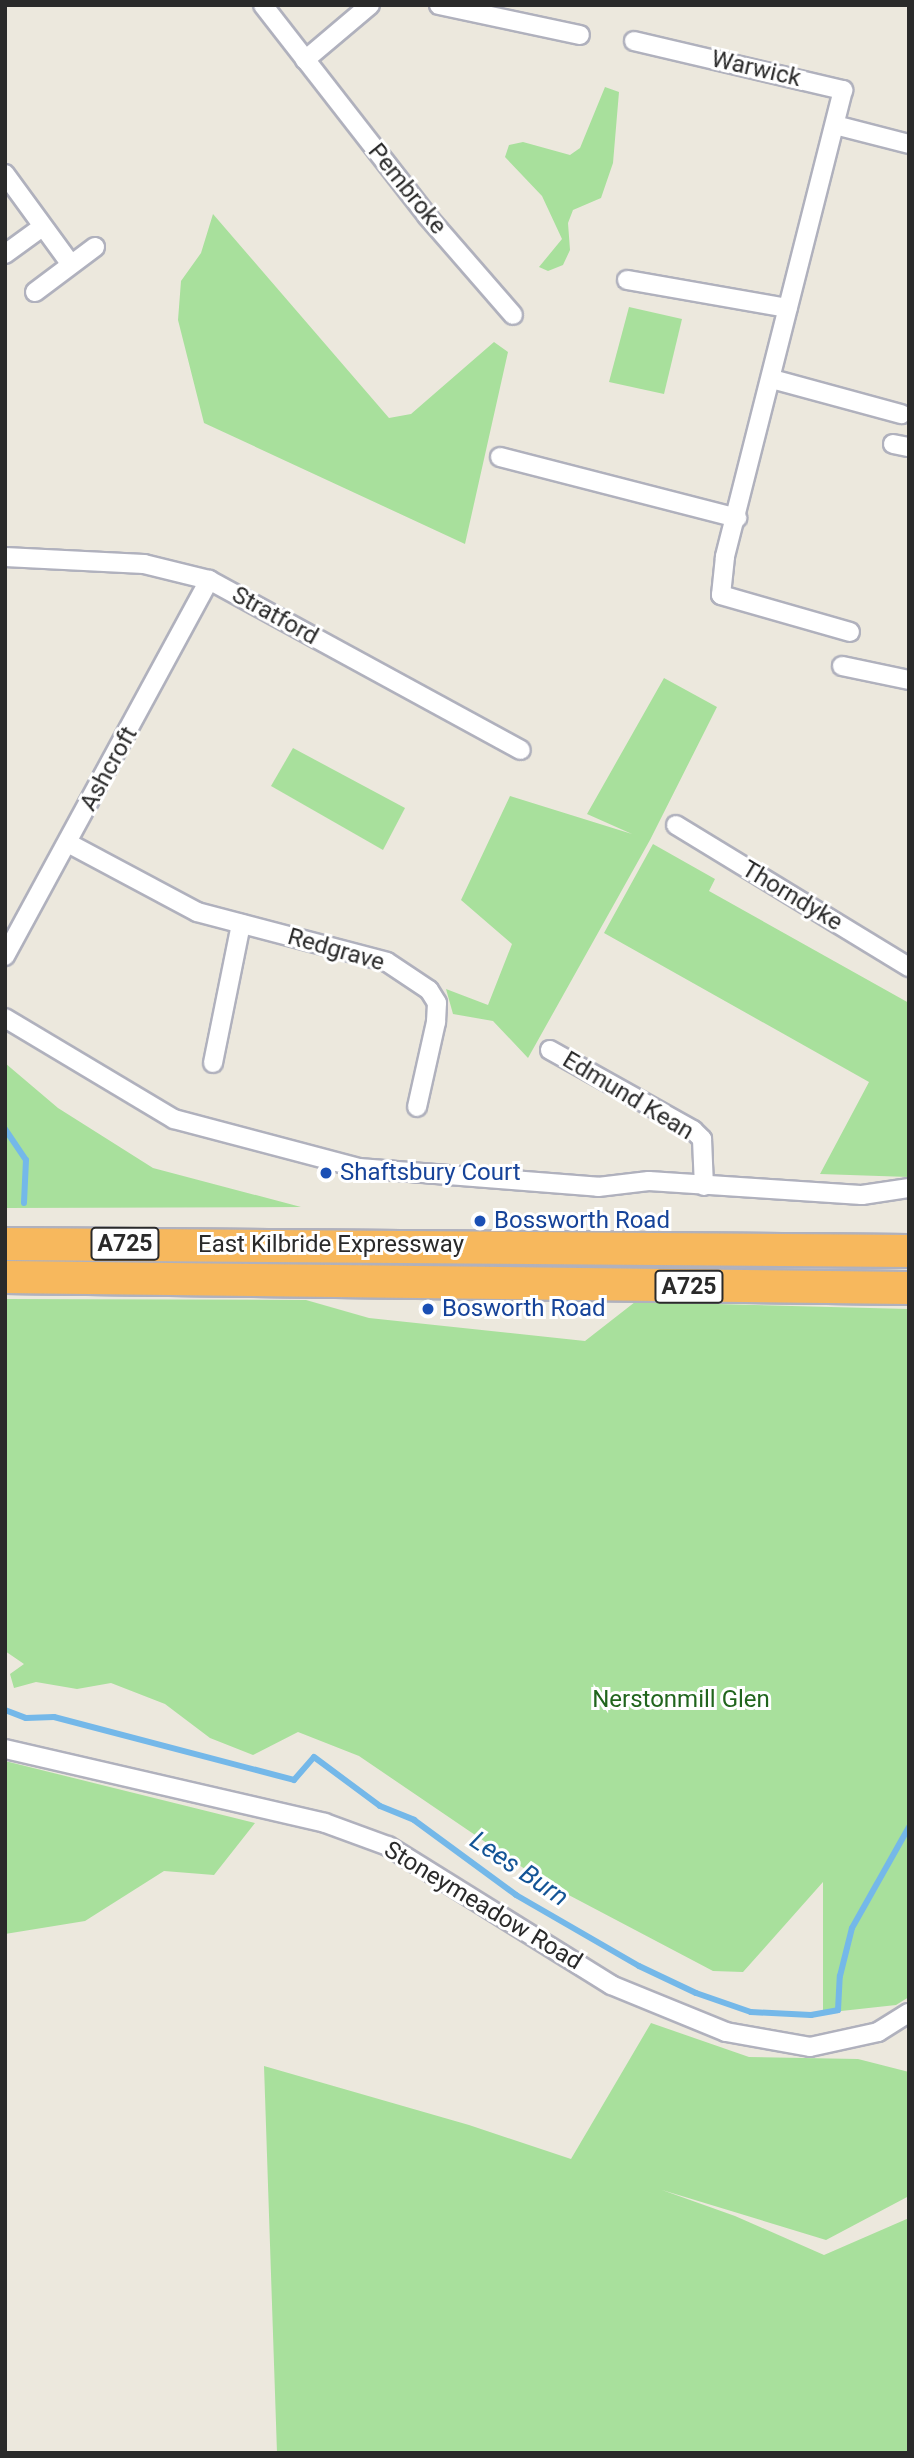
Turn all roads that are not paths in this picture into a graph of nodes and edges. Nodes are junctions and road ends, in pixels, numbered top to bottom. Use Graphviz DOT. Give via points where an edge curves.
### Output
graph roads {
  1 [pos="263,5"];
  2 [pos="370,5"];
  3 [pos="439,5"];
  4 [pos="580,35"];
  5 [pos="634,41"];
  6 [pos="305,60"];
  7 [pos="835,125"];
  8 [pos="909,144"];
  9 [pos="5,174"];
  10 [pos="42,227"];
  11 [pos="96,247"];
  12 [pos="5,254"];
  13 [pos="70,263"];
  14 [pos="627,280"];
  15 [pos="35,292"];
  16 [pos="788,308"];
  17 [pos="513,315"];
  18 [pos="772,379"];
  19 [pos="901,414"];
  20 [pos="500,457"];
  21 [pos="737,518"];
  22 [pos="5,557"];
  23 [pos="209,580"];
  24 [pos="850,632"];
  25 [pos="842,666"];
  26 [pos="909,680"];
  27 [pos="521,750"];
  28 [pos="676,825"];
  29 [pos="68,843"];
  30 [pos="241,923"];
  31 [pos="5,956"];
  32 [pos="909,967"];
  33 [pos="5,1018"];
  34 [pos="550,1050"];
  35 [pos="213,1063"];
  36 [pos="417,1107"];
  37 [pos="704,1186"];
  38 [pos="909,1188"];
  39 [pos="5,1244"];
  40 [pos="909,1251"];
  41 [pos="5,1278"];
  42 [pos="909,1289"];
  43 [pos="5,1749"];
  44 [pos="909,2013"];
  1 -- 6 [label="street, Pembroke"];
  2 -- 6 [label="street"];
  3 -- 4 [label="street"];
  5 -- 7 [label="street, Warwick" via="843,90"];
  6 -- 17 [label="street, Pembroke" via="427,216"];
  7 -- 8 [label="street"];
  7 -- 16 [label="street, Warwick"];
  9 -- 10 [label="street"];
  10 -- 12 [label="street"];
  10 -- 13 [label="street"];
  11 -- 13 [label="street"];
  13 -- 15 [label="street"];
  14 -- 16 [label="street"];
  16 -- 18 [label="street, Warwick"];
  18 -- 19 [label="street"];
  18 -- 21 [label="street, Warwick"];
  20 -- 21 [label="street"];
  21 -- 24 [label="street, Warwick" via="725,557 721,594"];
  22 -- 23 [label="street, Stratford" via="144,564"];
  23 -- 27 [label="street, Stratford"];
  23 -- 29 [label="street, Ashcroft"];
  25 -- 26 [label="street"];
  28 -- 32 [label="street, Thorndyke"];
  29 -- 30 [label="street, Redgrave" via="197,912"];
  29 -- 31 [label="street, Ashcroft"];
  30 -- 35 [label="street"];
  30 -- 36 [label="street, Redgrave" via="387,962 429,990 436,1003 436,1022"];
  33 -- 37 [label="street" via="174,1119 238,1133 283,1150 359,1168 421,1175 598,1187 649,1181"];
  34 -- 37 [label="street, Edmund Kean" via="693,1130 702,1139"];
  37 -- 38 [label="street" via="862,1195"];
  39 -- 40 [label="highway, East Kilbride Expressway / A725"];
  41 -- 42 [label="highway, East Kilbride Expressway / A725"];
  43 -- 44 [label="street, Stoneymeadow Road" via="326,1823 388,1846 611,1985 726,2032 810,2047 878,2032"];
}
